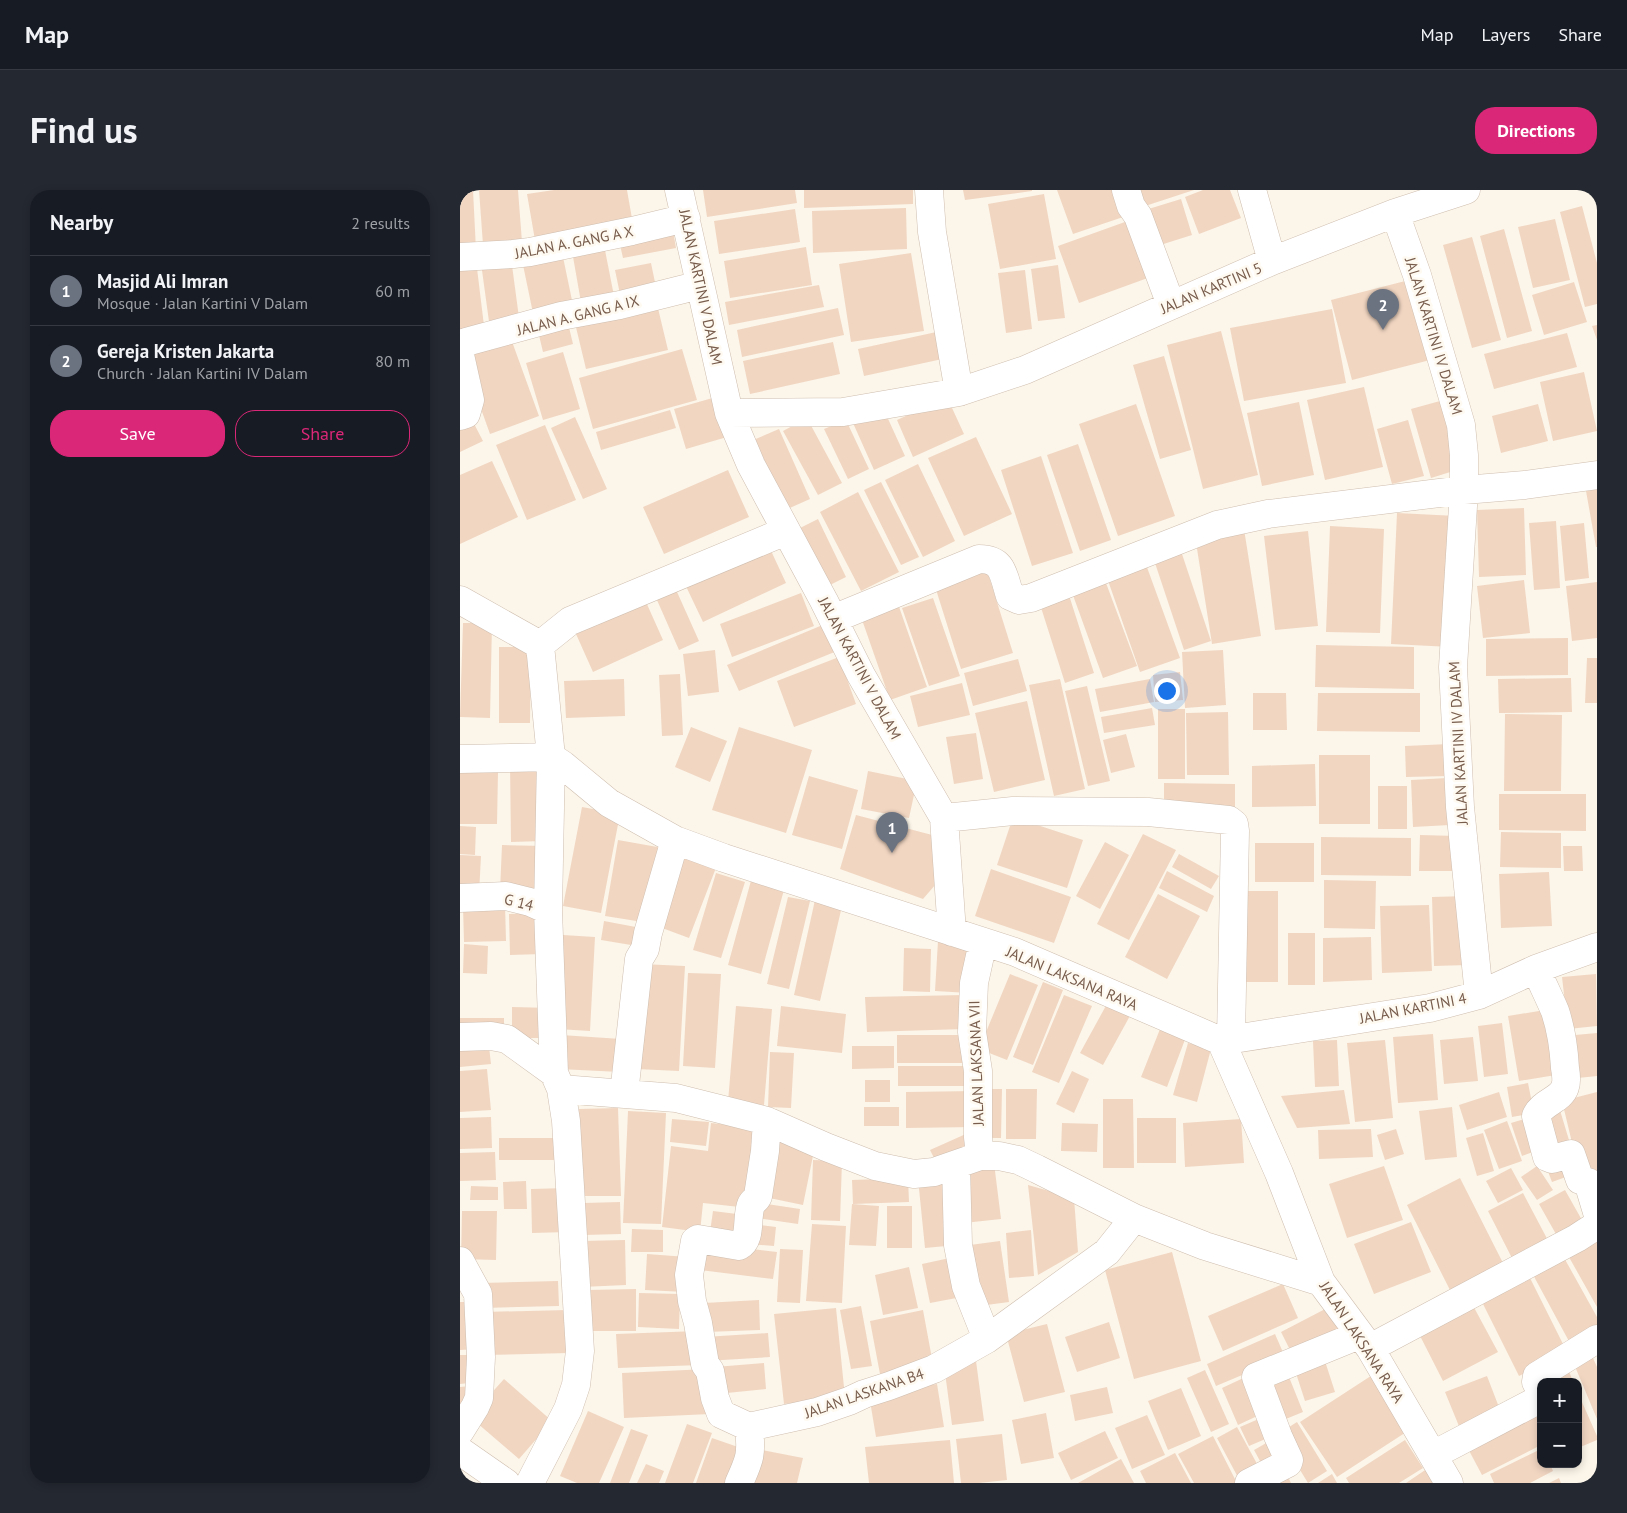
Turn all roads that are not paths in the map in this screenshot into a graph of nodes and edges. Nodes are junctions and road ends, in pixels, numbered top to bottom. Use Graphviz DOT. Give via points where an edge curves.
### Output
graph roads {
  1 [pos="680,190"];
  2 [pos="929,190"];
  3 [pos="1126,190"];
  4 [pos="1252,190"];
  5 [pos="1466,190"];
  6 [pos="1395,213"];
  7 [pos="686,218"];
  8 [pos="460,257"];
  9 [pos="1272,261"];
  10 [pos="700,285"];
  11 [pos="1171,305"];
  12 [pos="460,349"];
  13 [pos="460,355"];
  14 [pos="959,392"];
  15 [pos="729,413"];
  16 [pos="460,416"];
  17 [pos="1597,474"];
  18 [pos="1464,490"];
  19 [pos="786,531"];
  20 [pos="460,600"];
  21 [pos="833,619"];
  22 [pos="540,645"];
  23 [pos="551,757"];
  24 [pos="460,759"];
  25 [pos="944,818"];
  26 [pos="674,840"];
  27 [pos="460,898"];
  28 [pos="548,910"];
  29 [pos="952,932"];
  30 [pos="983,942"];
  31 [pos="1597,947"];
  32 [pos="1536,969"];
  33 [pos="1479,995"];
  34 [pos="460,1037"];
  35 [pos="1226,1040"];
  36 [pos="558,1081"];
  37 [pos="624,1094"];
  38 [pos="767,1122"];
  39 [pos="968,1160"];
  40 [pos="1597,1212"];
  41 [pos="1134,1218"];
  42 [pos="1597,1225"];
  43 [pos="460,1262"];
  44 [pos="1321,1282"];
  45 [pos="987,1339"];
  46 [pos="1597,1339"];
  47 [pos="1364,1342"];
  48 [pos="1537,1384"];
  49 [pos="1537,1401"];
  50 [pos="749,1427"];
  51 [pos="460,1431"];
  52 [pos="1433,1455"];
  53 [pos="471,1466"];
  54 [pos="506,1483"];
  55 [pos="530,1483"];
  56 [pos="739,1483"];
  57 [pos="1249,1483"];
  58 [pos="1449,1483"];
  1 -- 7 [label="street, JALAN KARTINI V DALAM"];
  2 -- 14 [label="street" via="932,232"];
  3 -- 11 [label="street"];
  4 -- 9 [label="street"];
  5 -- 6 [label="street, JALAN KARTINI 5"];
  6 -- 9 [label="street, JALAN KARTINI 5"];
  6 -- 18 [label="street, JALAN KARTINI IV DALAM" via="1417,274 1460,425"];
  7 -- 8 [label="street, JALAN A. GANG A X" via="530,252"];
  7 -- 10 [label="street, JALAN KARTINI V DALAM"];
  9 -- 11 [label="street, JALAN KARTINI 5"];
  10 -- 12 [label="street, JALAN A. GANG A IX" via="561,316 466,342"];
  10 -- 15 [label="street, JALAN KARTINI V DALAM"];
  11 -- 14 [label="street, JALAN KARTINI 5" via="1025,370"];
  13 -- 16 [label="street" via="470,400 466,414"];
  14 -- 15 [label="street" via="843,412"];
  15 -- 19 [label="street, JALAN KARTINI V DALAM" via="750,465"];
  17 -- 18 [label="street"];
  18 -- 21 [label="street" via="1268,514 1218,524 1019,600 1010,596 999,565 990,559 979,559"];
  18 -- 33 [label="street, JALAN KARTINI IV DALAM" via="1453,667 1460,807"];
  19 -- 21 [label="street, JALAN KARTINI V DALAM"];
  19 -- 22 [label="street" via="570,622"];
  20 -- 22 [label="street"];
  21 -- 25 [label="street, JALAN KARTINI V DALAM" via="861,675"];
  22 -- 23 [label="street"];
  23 -- 24 [label="street"];
  23 -- 26 [label="street, JALAN LAKSANA RAYA" via="609,803"];
  23 -- 28 [label="street"];
  25 -- 29 [label="street, JALAN KARTINI V DALAM"];
  25 -- 35 [label="street" via="1013,811 1148,812 1230,820 1235,831"];
  26 -- 29 [label="street, JALAN LAKSANA RAYA"];
  26 -- 37 [label="street" via="645,949 639,959"];
  27 -- 28 [label="street, G 14" via="506,896"];
  28 -- 36 [label="street"];
  29 -- 30 [label="street, JALAN LAKSANA RAYA"];
  30 -- 35 [label="street, JALAN LAKSANA RAYA" via="1015,952"];
  30 -- 39 [label="street, JALAN LAKSANA VII" via="974,983 972,1032 978,1071 978,1137"];
  31 -- 32 [label="street, JALAN KARTINI 4"];
  32 -- 33 [label="street, JALAN KARTINI 4"];
  32 -- 40 [label="street" via="1555,1013 1566,1078 1561,1094 1542,1106 1536,1116 1547,1157 1552,1159 1571,1154 1580,1180 1588,1182"];
  33 -- 35 [label="street, JALAN KARTINI 4" via="1430,1008"];
  34 -- 36 [label="street" via="508,1039"];
  35 -- 44 [label="street, JALAN LAKSANA RAYA"];
  36 -- 37 [label="street"];
  36 -- 55 [label="street" via="567,1130 579,1367 568,1409"];
  37 -- 38 [label="street" via="676,1098"];
  38 -- 39 [label="street" via="875,1166 914,1174 934,1172"];
  38 -- 50 [label="street" via="758,1196 750,1207 744,1242 739,1246 696,1240 690,1275 705,1364 710,1371 718,1408 721,1414"];
  39 -- 41 [label="street" via="999,1156 1018,1160"];
  39 -- 45 [label="street, JALAN LAKSANA VII" via="958,1245 966,1286"];
  41 -- 44 [label="street" via="1206,1246"];
  41 -- 45 [label="street, JALAN LASKANA B4" via="1107,1252"];
  42 -- 47 [label="street" via="1577,1238"];
  43 -- 51 [label="street" via="478,1294 480,1357 479,1398"];
  44 -- 47 [label="street, JALAN LAKSANA RAYA"];
  45 -- 50 [label="street, JALAN LASKANA B4" via="934,1368 849,1401 817,1412"];
  46 -- 48 [label="street" via="1536,1376"];
  47 -- 52 [label="street, JALAN LAKSANA RAYA"];
  47 -- 57 [label="street" via="1256,1378 1289,1460"];
  49 -- 52 [label="street"];
  50 -- 56 [label="street" via="751,1450"];
  52 -- 58 [label="street, JALAN LAKSANA RAYA"];
  53 -- 54 [label="street"];
}
